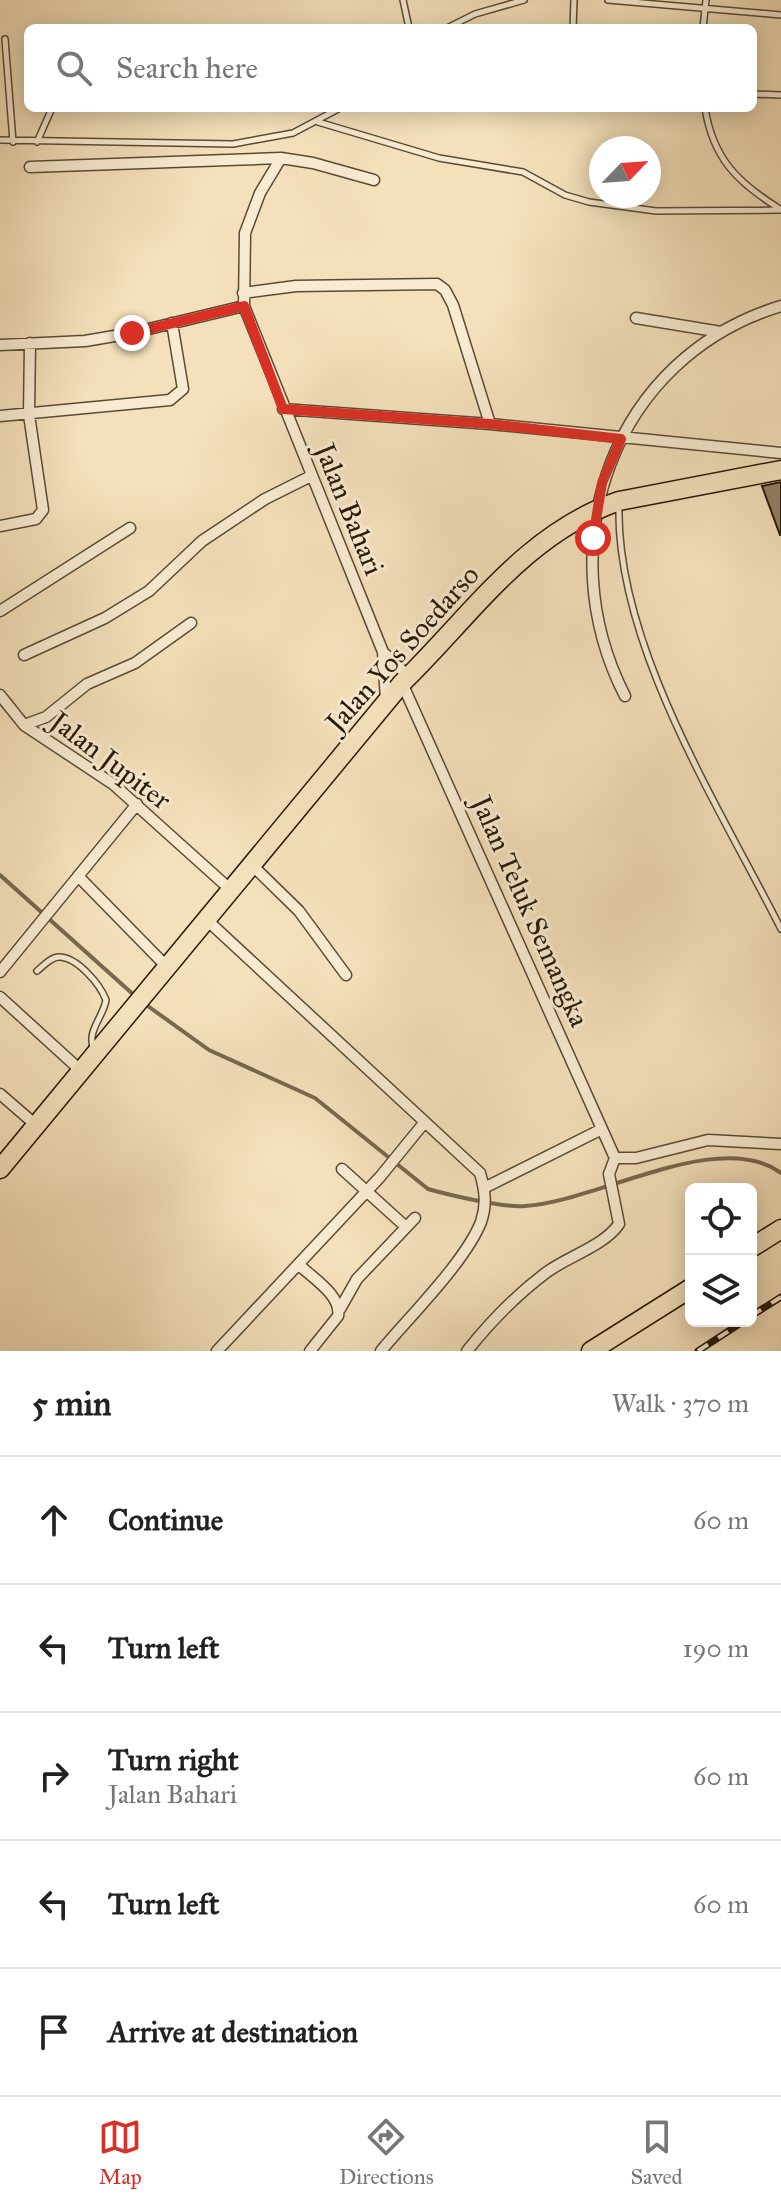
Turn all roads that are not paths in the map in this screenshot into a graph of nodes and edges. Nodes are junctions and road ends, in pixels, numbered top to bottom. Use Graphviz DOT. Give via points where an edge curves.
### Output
graph roads {
  1 [pos="403,0"];
  2 [pos="524,0"];
  3 [pos="574,0"];
  4 [pos="608,0"];
  5 [pos="706,0"];
  6 [pos="705,8"];
  7 [pos="781,15"];
  8 [pos="408,24"];
  9 [pos="455,24"];
  10 [pos="573,24"];
  11 [pos="703,24"];
  12 [pos="5,39"];
  13 [pos="757,94"];
  14 [pos="781,95"];
  15 [pos="50,112"];
  16 [pos="334,112"];
  17 [pos="706,112"];
  18 [pos="318,122"];
  19 [pos="0,140"];
  20 [pos="13,142"];
  21 [pos="37,142"];
  22 [pos="281,158"];
  23 [pos="30,167"];
  24 [pos="374,180"];
  25 [pos="781,210"];
  26 [pos="243,293"];
  27 [pos="244,306"];
  28 [pos="781,306"];
  29 [pos="636,318"];
  30 [pos="172,323"];
  31 [pos="721,332"];
  32 [pos="30,343"];
  33 [pos="0,345"];
  34 [pos="283,409"];
  35 [pos="29,415"];
  36 [pos="0,416"];
  37 [pos="490,424"];
  38 [pos="621,439"];
  39 [pos="781,453"];
  40 [pos="781,470"];
  41 [pos="311,476"];
  42 [pos="619,501"];
  43 [pos="596,509"];
  44 [pos="0,526"];
  45 [pos="130,528"];
  46 [pos="0,611"];
  47 [pos="191,623"];
  48 [pos="383,652"];
  49 [pos="24,655"];
  50 [pos="406,680"];
  51 [pos="0,695"];
  52 [pos="625,696"];
  53 [pos="386,703"];
  54 [pos="24,725"];
  55 [pos="137,804"];
  56 [pos="254,867"];
  57 [pos="78,876"];
  58 [pos="233,892"];
  59 [pos="208,921"];
  60 [pos="781,929"];
  61 [pos="168,968"];
  62 [pos="37,971"];
  63 [pos="0,972"];
  64 [pos="346,975"];
  65 [pos="0,997"];
  66 [pos="95,1051"];
  67 [pos="79,1069"];
  68 [pos="0,1094"];
  69 [pos="424,1123"];
  70 [pos="37,1126"];
  71 [pos="600,1130"];
  72 [pos="781,1144"];
  73 [pos="615,1158"];
  74 [pos="0,1169"];
  75 [pos="342,1169"];
  76 [pos="484,1188"];
  77 [pos="367,1192"];
  78 [pos="415,1218"];
  79 [pos="406,1227"];
  80 [pos="781,1229"];
  81 [pos="757,1244"];
  82 [pos="299,1265"];
  83 [pos="685,1292"];
  84 [pos="340,1309"];
  85 [pos="217,1351"];
  86 [pos="310,1351"];
  87 [pos="381,1351"];
  88 [pos="467,1351"];
  89 [pos="591,1351"];
  1 -- 8 [label="lane"];
  2 -- 9 [label="lane"];
  3 -- 10 [label="lane"];
  4 -- 6 [label="lane"];
  5 -- 6 [label="lane"];
  6 -- 7 [label="lane"];
  6 -- 11 [label="lane"];
  12 -- 20 [label="lane"];
  13 -- 14 [label="lane"];
  15 -- 21 [label="lane"];
  16 -- 18 [label="lane"];
  17 -- 25 [label="lane" via="724,162 744,186"];
  18 -- 21 [label="lane" via="267,140 233,144"];
  18 -- 25 [label="lane" via="439,158 507,169 538,178 565,195 618,207"];
  19 -- 20 [label="lane"];
  20 -- 21 [label="lane"];
  22 -- 23 [label="street"];
  22 -- 24 [label="street"];
  22 -- 26 [label="street, Jalan Bahari" via="245,233"];
  26 -- 27 [label="street, Jalan Bahari"];
  26 -- 37 [label="street" via="296,286 437,284 453,305"];
  27 -- 30 [label="street"];
  27 -- 34 [label="street, Jalan Bahari"];
  28 -- 31 [label="street"];
  29 -- 31 [label="street"];
  30 -- 32 [label="street" via="85,341"];
  30 -- 35 [label="street" via="183,389 179,396"];
  31 -- 38 [label="street" via="674,365"];
  32 -- 33 [label="street"];
  32 -- 35 [label="street"];
  34 -- 37 [label="street"];
  34 -- 41 [label="street, Jalan Bahari"];
  35 -- 36 [label="street"];
  35 -- 44 [label="street" via="42,515"];
  37 -- 38 [label="street"];
  38 -- 39 [label="street"];
  38 -- 43 [label="street"];
  40 -- 42 [label="highway, Jalan Yos Soedarso"];
  41 -- 48 [label="street, Jalan Bahari"];
  41 -- 49 [label="street" via="202,541 149,591"];
  42 -- 43 [label="highway, Jalan Yos Soedarso"];
  42 -- 60 [label="lane" via="618,540 645,648"];
  43 -- 50 [label="highway, Jalan Yos Soedarso" via="528,552"];
  43 -- 52 [label="street" via="596,609"];
  45 -- 46 [label="street"];
  47 -- 54 [label="street" via="135,663 87,684 46,717"];
  48 -- 50 [label="street, Jalan Bahari"];
  48 -- 53 [label="street, Jalan Bahari"];
  50 -- 53 [label="highway, Jalan Yos Soedarso"];
  50 -- 71 [label="street, Jalan Teluk Semangka"];
  51 -- 54 [label="street, Jalan Jupiter"];
  53 -- 56 [label="highway, Jalan Yos Soedarso"];
  54 -- 55 [label="street, Jalan Jupiter" via="80,759"];
  55 -- 57 [label="street"];
  55 -- 58 [label="street, Jalan Jupiter"];
  56 -- 58 [label="highway, Jalan Yos Soedarso"];
  56 -- 64 [label="street" via="299,911"];
  57 -- 61 [label="street"];
  57 -- 63 [label="street"];
  58 -- 59 [label="highway, Jalan Yos Soedarso"];
  59 -- 61 [label="highway, Jalan Yos Soedarso"];
  59 -- 69 [label="street"];
  61 -- 66 [label="highway, Jalan Yos Soedarso"];
  62 -- 66 [label="lane" via="62,957 102,990 104,1009 90,1041"];
  65 -- 67 [label="street"];
  66 -- 67 [label="highway, Jalan Yos Soedarso"];
  67 -- 70 [label="highway, Jalan Yos Soedarso"];
  68 -- 70 [label="street"];
  69 -- 76 [label="street" via="473,1164"];
  69 -- 77 [label="street"];
  70 -- 74 [label="highway, Jalan Yos Soedarso"];
  71 -- 73 [label="street, Jalan Teluk Semangka"];
  71 -- 76 [label="street"];
  72 -- 73 [label="street" via="708,1140"];
  73 -- 88 [label="street" via="609,1174 619,1224 613,1232 520,1294"];
  75 -- 77 [label="street"];
  76 -- 87 [label="street" via="481,1221 469,1244"];
  77 -- 79 [label="street"];
  77 -- 82 [label="street"];
  78 -- 79 [label="street"];
  79 -- 84 [label="street" via="357,1279"];
  80 -- 81 [label="highway"];
  82 -- 84 [label="street"];
  82 -- 85 [label="street"];
  83 -- 89 [label="highway"];
  84 -- 86 [label="street"];
}
